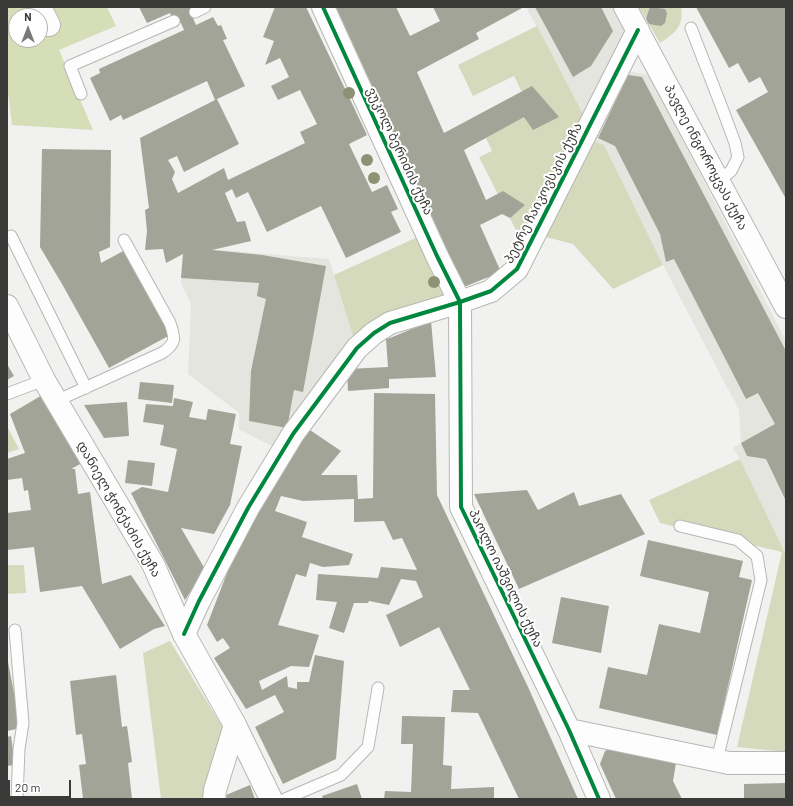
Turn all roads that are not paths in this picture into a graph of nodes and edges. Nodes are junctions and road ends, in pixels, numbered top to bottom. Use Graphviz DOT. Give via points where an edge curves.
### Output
graph roads {
  1 [pos="323,7"];
  2 [pos="626,7"];
  3 [pos="174,21"];
  4 [pos="691,28"];
  5 [pos="638,30"];
  6 [pos="81,94"];
  7 [pos="719,180"];
  8 [pos="11,236"];
  9 [pos="124,240"];
  10 [pos="460,302"];
  11 [pos="7,306"];
  12 [pos="786,307"];
  13 [pos="44,380"];
  14 [pos="86,388"];
  15 [pos="7,394"];
  16 [pos="56,401"];
  17 [pos="680,526"];
  18 [pos="15,630"];
  19 [pos="184,634"];
  20 [pos="378,688"];
  21 [pos="235,726"];
  22 [pos="569,730"];
  23 [pos="717,760"];
  24 [pos="786,763"];
  25 [pos="17,799"];
  26 [pos="214,799"];
  27 [pos="271,799"];
  28 [pos="285,799"];
  29 [pos="599,799"];
  1 -- 10 [label="street, ვუკოლ ბერიძის ქუჩა"];
  2 -- 5 [label="street, პავლე ინგოროყვას ქუჩა"];
  3 -- 6 [label="lane" via="70,66"];
  4 -- 7 [label="lane" via="738,157 731,171"];
  5 -- 7 [label="street, პავლე ინგოროყვას ქუჩა"];
  5 -- 10 [label="street, პეტრე ჩაიკოვსკის ქუჩა" via="517,269 492,291"];
  7 -- 12 [label="street, პავლე ინგოროყვას ქუჩა"];
  8 -- 14 [label="lane"];
  9 -- 14 [label="lane" via="175,336 172,347 162,353"];
  10 -- 19 [label="street, პეტრე ჩაიკოვსკის ქუჩა" via="390,323 357,348 293,434 248,508"];
  10 -- 22 [label="street, პაოლო იაშვილის ქუჩა" via="462,506"];
  11 -- 13 [label="street, დანიელ ჭონქაძის ქუჩა"];
  13 -- 15 [label="lane"];
  13 -- 16 [label="street, დანიელ ჭონქაძის ქუჩა"];
  14 -- 16 [label="lane"];
  16 -- 19 [label="street, დანიელ ჭონქაძის ქუჩა" via="153,564"];
  17 -- 23 [label="lane" via="738,540 757,556 761,580"];
  18 -- 25 [label="lane" via="23,723"];
  19 -- 21 [label="street, დანიელ ჭონქაძის ქუჩა"];
  20 -- 28 [label="lane" via="368,746 341,775"];
  21 -- 26 [label="street"];
  21 -- 27 [label="street, დანიელ ჭონქაძის ქუჩა"];
  22 -- 23 [label="street"];
  22 -- 29 [label="street, პაოლო იაშვილის ქუჩა"];
  23 -- 24 [label="street" via="729,763"];
}
